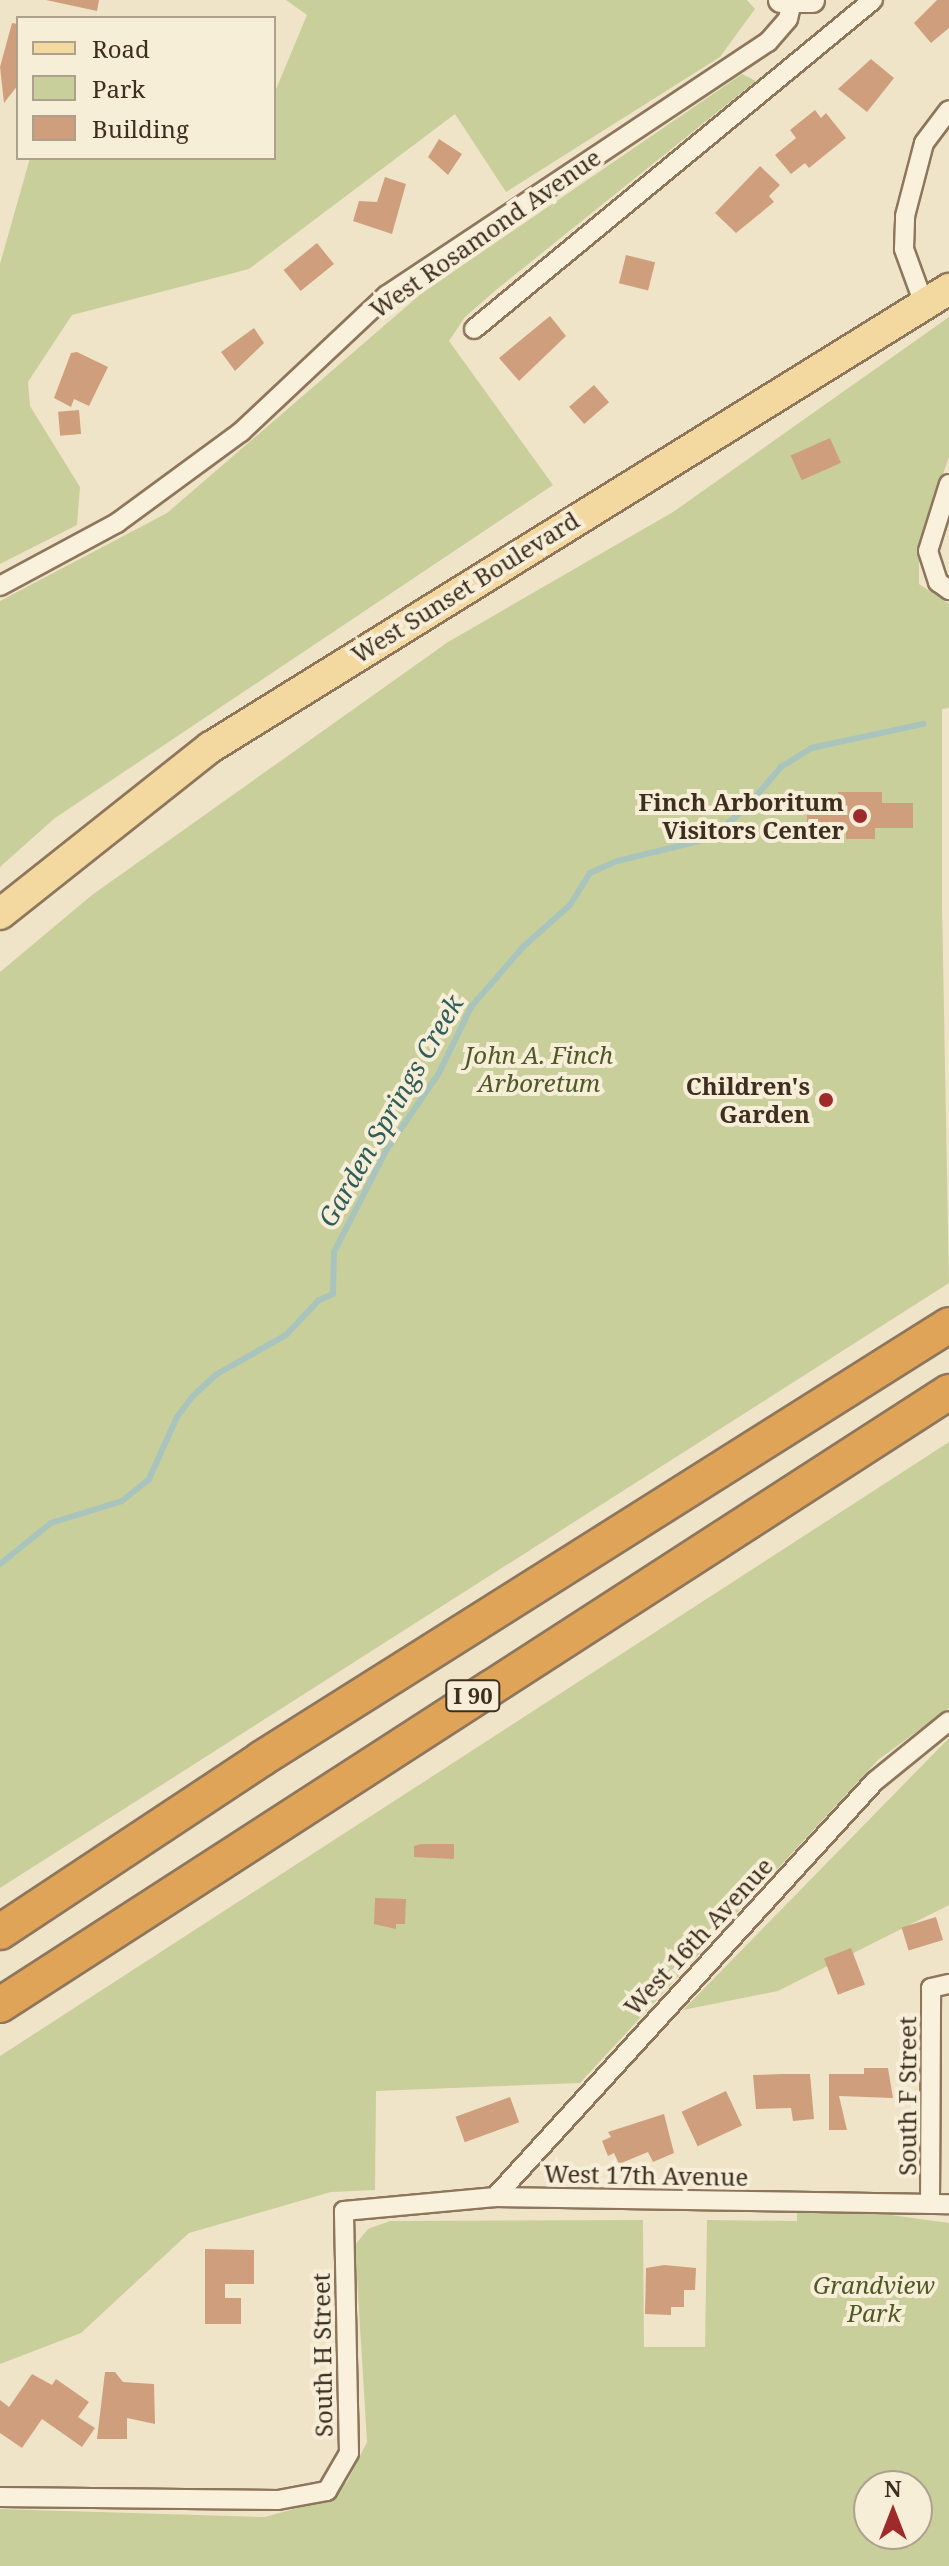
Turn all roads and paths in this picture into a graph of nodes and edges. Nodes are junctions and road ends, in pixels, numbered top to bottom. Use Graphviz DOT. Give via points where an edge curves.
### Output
graph roads {
  1 [pos="873,0"];
  2 [pos="795,1"];
  3 [pos="949,110"];
  4 [pos="937,296"];
  5 [pos="474,329"];
  6 [pos="949,484"];
  7 [pos="0,586"];
  8 [pos="949,590"];
  9 [pos="0,914"];
  10 [pos="949,1325"];
  11 [pos="949,1392"];
  12 [pos="949,1721"];
  13 [pos="0,1932"];
  14 [pos="940,1986"];
  15 [pos="0,2005"];
  16 [pos="495,2197"];
  17 [pos="940,2204"];
  18 [pos="344,2211"];
  19 [pos="0,2497"];
  1 -- 5 [label="street"];
  2 -- 7 [label="street, West Rosamond Avenue" via="788,19 768,42 387,295 241,432 117,523"];
  3 -- 4 [label="street" via="924,143 905,216 904,249"];
  4 -- 9 [label="main road, West Sunset Boulevard" via="211,747"];
  6 -- 8 [label="street" via="928,551 938,582"];
  10 -- 13 [label="highway, I 90" via="261,1759"];
  11 -- 15 [label="highway, I 90"];
  12 -- 16 [label="street, West 16th Avenue" via="875,1781"];
  14 -- 17 [label="street, South F Street"];
  16 -- 17 [label="street, West 17th Avenue"];
  16 -- 18 [label="street, West 17th Avenue"];
  18 -- 19 [label="street, South H Street" via="349,2453 327,2491 278,2500"];
}
